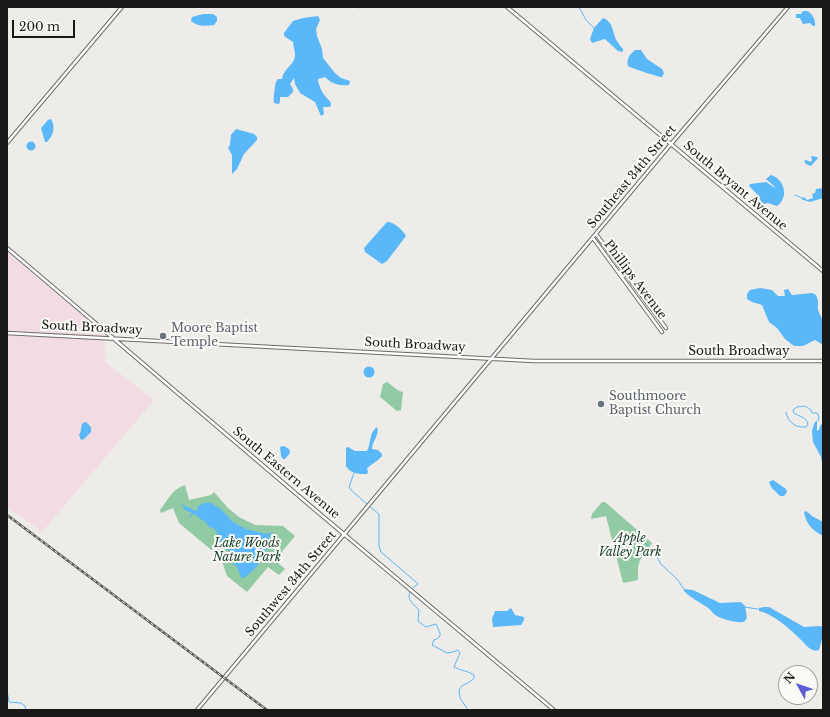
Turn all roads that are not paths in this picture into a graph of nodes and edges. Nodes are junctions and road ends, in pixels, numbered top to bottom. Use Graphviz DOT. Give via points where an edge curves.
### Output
graph roads {
  1 [pos="122,7"];
  2 [pos="507,7"];
  3 [pos="788,7"];
  4 [pos="7,143"];
  5 [pos="671,144"];
  6 [pos="596,234"];
  7 [pos="593,238"];
  8 [pos="7,248"];
  9 [pos="823,271"];
  10 [pos="666,328"];
  11 [pos="662,332"];
  12 [pos="7,333"];
  13 [pos="114,338"];
  14 [pos="482,358"];
  15 [pos="491,359"];
  16 [pos="823,361"];
  17 [pos="486,365"];
  18 [pos="344,534"];
  19 [pos="197,710"];
  20 [pos="554,710"];
  1 -- 4 [label="street"];
  2 -- 5 [label="street, South Bryant Avenue"];
  3 -- 5 [label="street, Southeast 34th Street"];
  5 -- 6 [label="street, Southeast 34th Street"];
  5 -- 9 [label="street, South Bryant Avenue"];
  6 -- 7 [label="street, Southeast 34th Street"];
  6 -- 10 [label="street, Phillips Avenue"];
  7 -- 11 [label="street, Phillips Avenue"];
  7 -- 15 [label="street, Southeast 34th Street"];
  8 -- 13 [label="street, South Eastern Avenue"];
  12 -- 13 [label="street, South Broadway"];
  13 -- 14 [label="street, South Broadway"];
  13 -- 18 [label="street, South Eastern Avenue"];
  14 -- 15 [label="street, South Broadway"];
  14 -- 17 [label="street"];
  15 -- 16 [label="street, South Broadway"];
  15 -- 17 [label="street, Southwest 34th Street"];
  17 -- 18 [label="street, Southwest 34th Street"];
  18 -- 19 [label="street, Southwest 34th Street"];
  18 -- 20 [label="street, South Eastern Avenue"];
}
